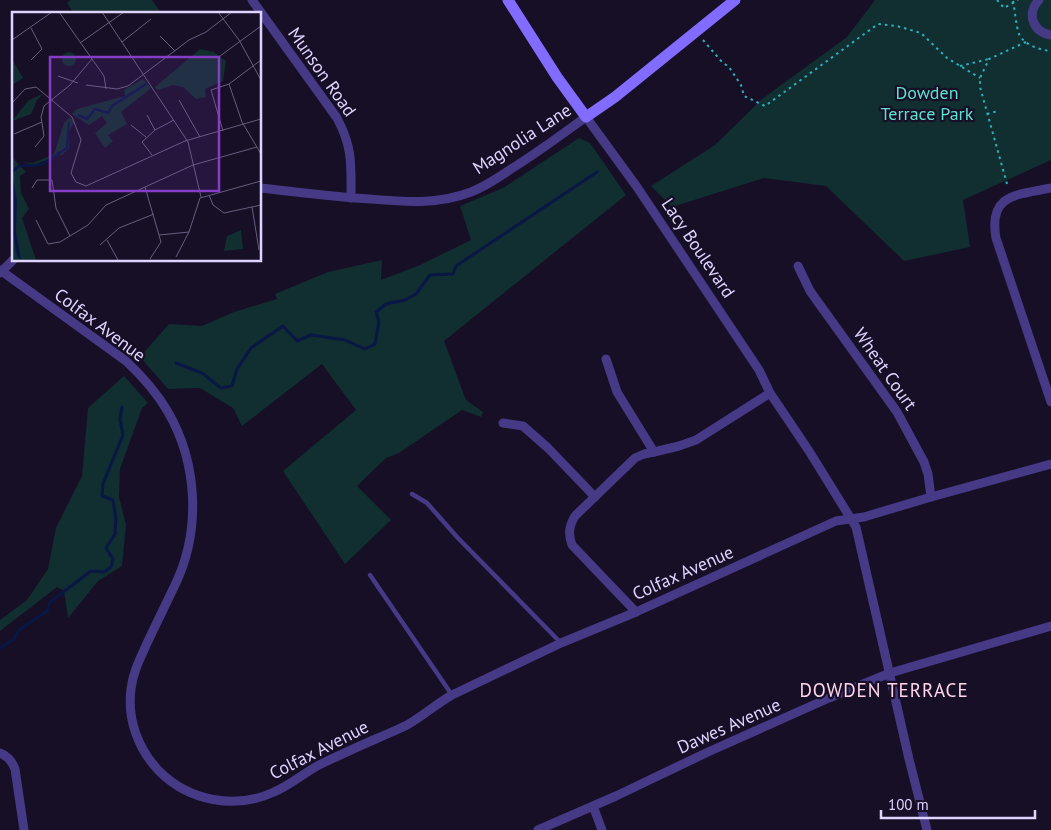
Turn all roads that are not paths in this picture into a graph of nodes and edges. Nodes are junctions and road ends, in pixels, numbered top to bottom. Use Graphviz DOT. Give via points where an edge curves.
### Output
graph roads {
  1 [pos="252,0"];
  2 [pos="508,0"];
  3 [pos="736,0"];
  4 [pos="1039,0"];
  5 [pos="258,12"];
  6 [pos="262,19"];
  7 [pos="1051,35"];
  8 [pos="586,117"];
  9 [pos="261,188"];
  10 [pos="1051,188"];
  11 [pos="350,198"];
  12 [pos="13,261"];
  13 [pos="798,266"];
  14 [pos="0,271"];
  15 [pos="606,358"];
  16 [pos="770,393"];
  17 [pos="1051,402"];
  18 [pos="503,424"];
  19 [pos="654,452"];
  20 [pos="1051,464"];
  21 [pos="412,494"];
  22 [pos="595,497"];
  23 [pos="931,497"];
  24 [pos="851,519"];
  25 [pos="370,575"];
  26 [pos="636,612"];
  27 [pos="1051,626"];
  28 [pos="561,643"];
  29 [pos="890,673"];
  30 [pos="452,695"];
  31 [pos="0,753"];
  32 [pos="593,806"];
  33 [pos="24,830"];
  34 [pos="538,830"];
  35 [pos="602,830"];
  36 [pos="927,830"];
  1 -- 5 [label="street, Munson Road"];
  2 -- 8 [label="street, Lacy Boulevard"];
  3 -- 8 [label="street, Magnolia Lane"];
  4 -- 7 [label="street" via="1032,19 1038,29"];
  6 -- 11 [label="street, Munson Road" via="344,131 351,160"];
  8 -- 11 [label="street, Magnolia Lane" via="488,184 454,198 415,202"];
  8 -- 16 [label="street, Lacy Boulevard" via="637,187 759,370"];
  9 -- 11 [label="street, Magnolia Lane"];
  10 -- 17 [label="street" via="1008,198 997,208 994,216 996,238"];
  12 -- 14 [label="street"];
  13 -- 23 [label="street, Wheat Court" via="810,291 897,412 924,462"];
  14 -- 30 [label="street, Colfax Avenue" via="126,361 156,393 184,448 192,494 190,539 176,582 136,668 130,705 138,739 145,753 165,776 192,794 213,800 262,797 319,766 408,725"];
  15 -- 19 [label="street" via="617,392"];
  16 -- 19 [label="street" via="696,440"];
  16 -- 24 [label="street, Lacy Boulevard"];
  18 -- 22 [label="street" via="523,426"];
  19 -- 22 [label="street" via="635,458"];
  20 -- 23 [label="street, Colfax Avenue"];
  21 -- 28 [label="lane" via="427,503"];
  22 -- 26 [label="street" via="571,522 572,545"];
  23 -- 24 [label="street, Colfax Avenue"];
  24 -- 26 [label="street, Colfax Avenue" via="836,521"];
  24 -- 29 [label="street, Lacy Boulevard" via="860,542"];
  25 -- 30 [label="lane"];
  26 -- 28 [label="street, Colfax Avenue"];
  27 -- 29 [label="street, Dawes Avenue"];
  28 -- 30 [label="street, Colfax Avenue"];
  29 -- 32 [label="street, Dawes Avenue"];
  29 -- 36 [label="street, Lacy Boulevard"];
  31 -- 33 [label="street" via="7,756 15,768"];
  32 -- 34 [label="street, Dawes Avenue"];
  32 -- 35 [label="street"];
}
